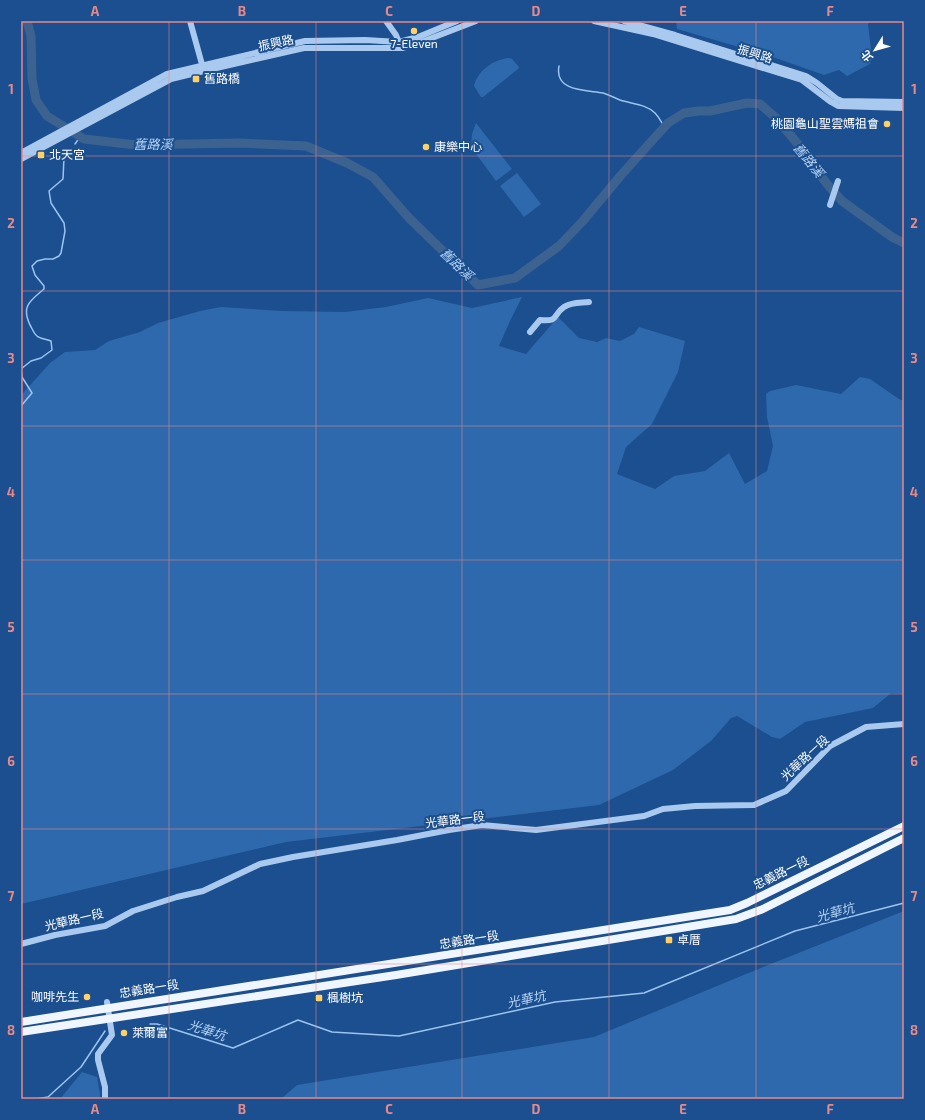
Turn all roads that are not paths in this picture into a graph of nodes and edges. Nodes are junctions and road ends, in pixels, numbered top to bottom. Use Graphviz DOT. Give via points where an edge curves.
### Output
graph roads {
  1 [pos="190,21"];
  2 [pos="386,21"];
  3 [pos="457,21"];
  4 [pos="476,21"];
  5 [pos="594,21"];
  6 [pos="624,21"];
  7 [pos="399,42"];
  8 [pos="402,48"];
  9 [pos="203,68"];
  10 [pos="904,102"];
  11 [pos="904,108"];
  12 [pos="21,152"];
  13 [pos="21,159"];
  14 [pos="838,181"];
  15 [pos="830,205"];
  16 [pos="589,302"];
  17 [pos="530,332"];
  18 [pos="904,724"];
  19 [pos="904,826"];
  20 [pos="904,838"];
  21 [pos="839,855"];
  22 [pos="847,870"];
  23 [pos="21,944"];
  24 [pos="470,949"];
  25 [pos="473,964"];
  26 [pos="282,978"];
  27 [pos="284,994"];
  28 [pos="107,1005"];
  29 [pos="110,1019"];
  30 [pos="21,1022"];
  31 [pos="21,1032"];
  32 [pos="105,1099"];
  1 -- 9 [label="street"];
  2 -- 7 [label="street"];
  3 -- 7 [label="street, 振興路"];
  4 -- 8 [label="street, 振興路"];
  5 -- 11 [label="street, 振興路" via="652,34 802,80 838,106"];
  6 -- 10 [label="street, 振興路" via="800,74 842,101"];
  7 -- 8 [label="street"];
  7 -- 9 [label="street, 振興路" via="305,41"];
  8 -- 9 [label="street, 振興路" via="304,48"];
  9 -- 12 [label="street, 振興路" via="166,74"];
  9 -- 13 [label="street, 振興路" via="171,79"];
  14 -- 15 [label="street"];
  16 -- 17 [label="street" via="563,308 554,319 540,320"];
  18 -- 23 [label="street, 光華路一段" via="866,727 830,746 786,790 754,805 664,809 644,816 536,830 482,825 293,857 260,864 203,891 133,910 105,926"];
  19 -- 21 [label="main road, 忠義路一段"];
  20 -- 22 [label="main road, 忠義路一段"];
  21 -- 22 [label="main road"];
  21 -- 24 [label="main road, 忠義路一段" via="730,910"];
  22 -- 25 [label="main road, 忠義路一段" via="736,920"];
  24 -- 25 [label="main road"];
  24 -- 26 [label="main road, 忠義路一段"];
  25 -- 27 [label="main road, 忠義路一段"];
  26 -- 27 [label="main road"];
  26 -- 28 [label="main road, 忠義路一段"];
  27 -- 29 [label="main road, 忠義路一段"];
  28 -- 29 [label="street"];
  28 -- 30 [label="main road, 忠義路一段"];
  29 -- 31 [label="main road, 忠義路一段"];
  29 -- 32 [label="street" via="112,1035 98,1054"];
}
